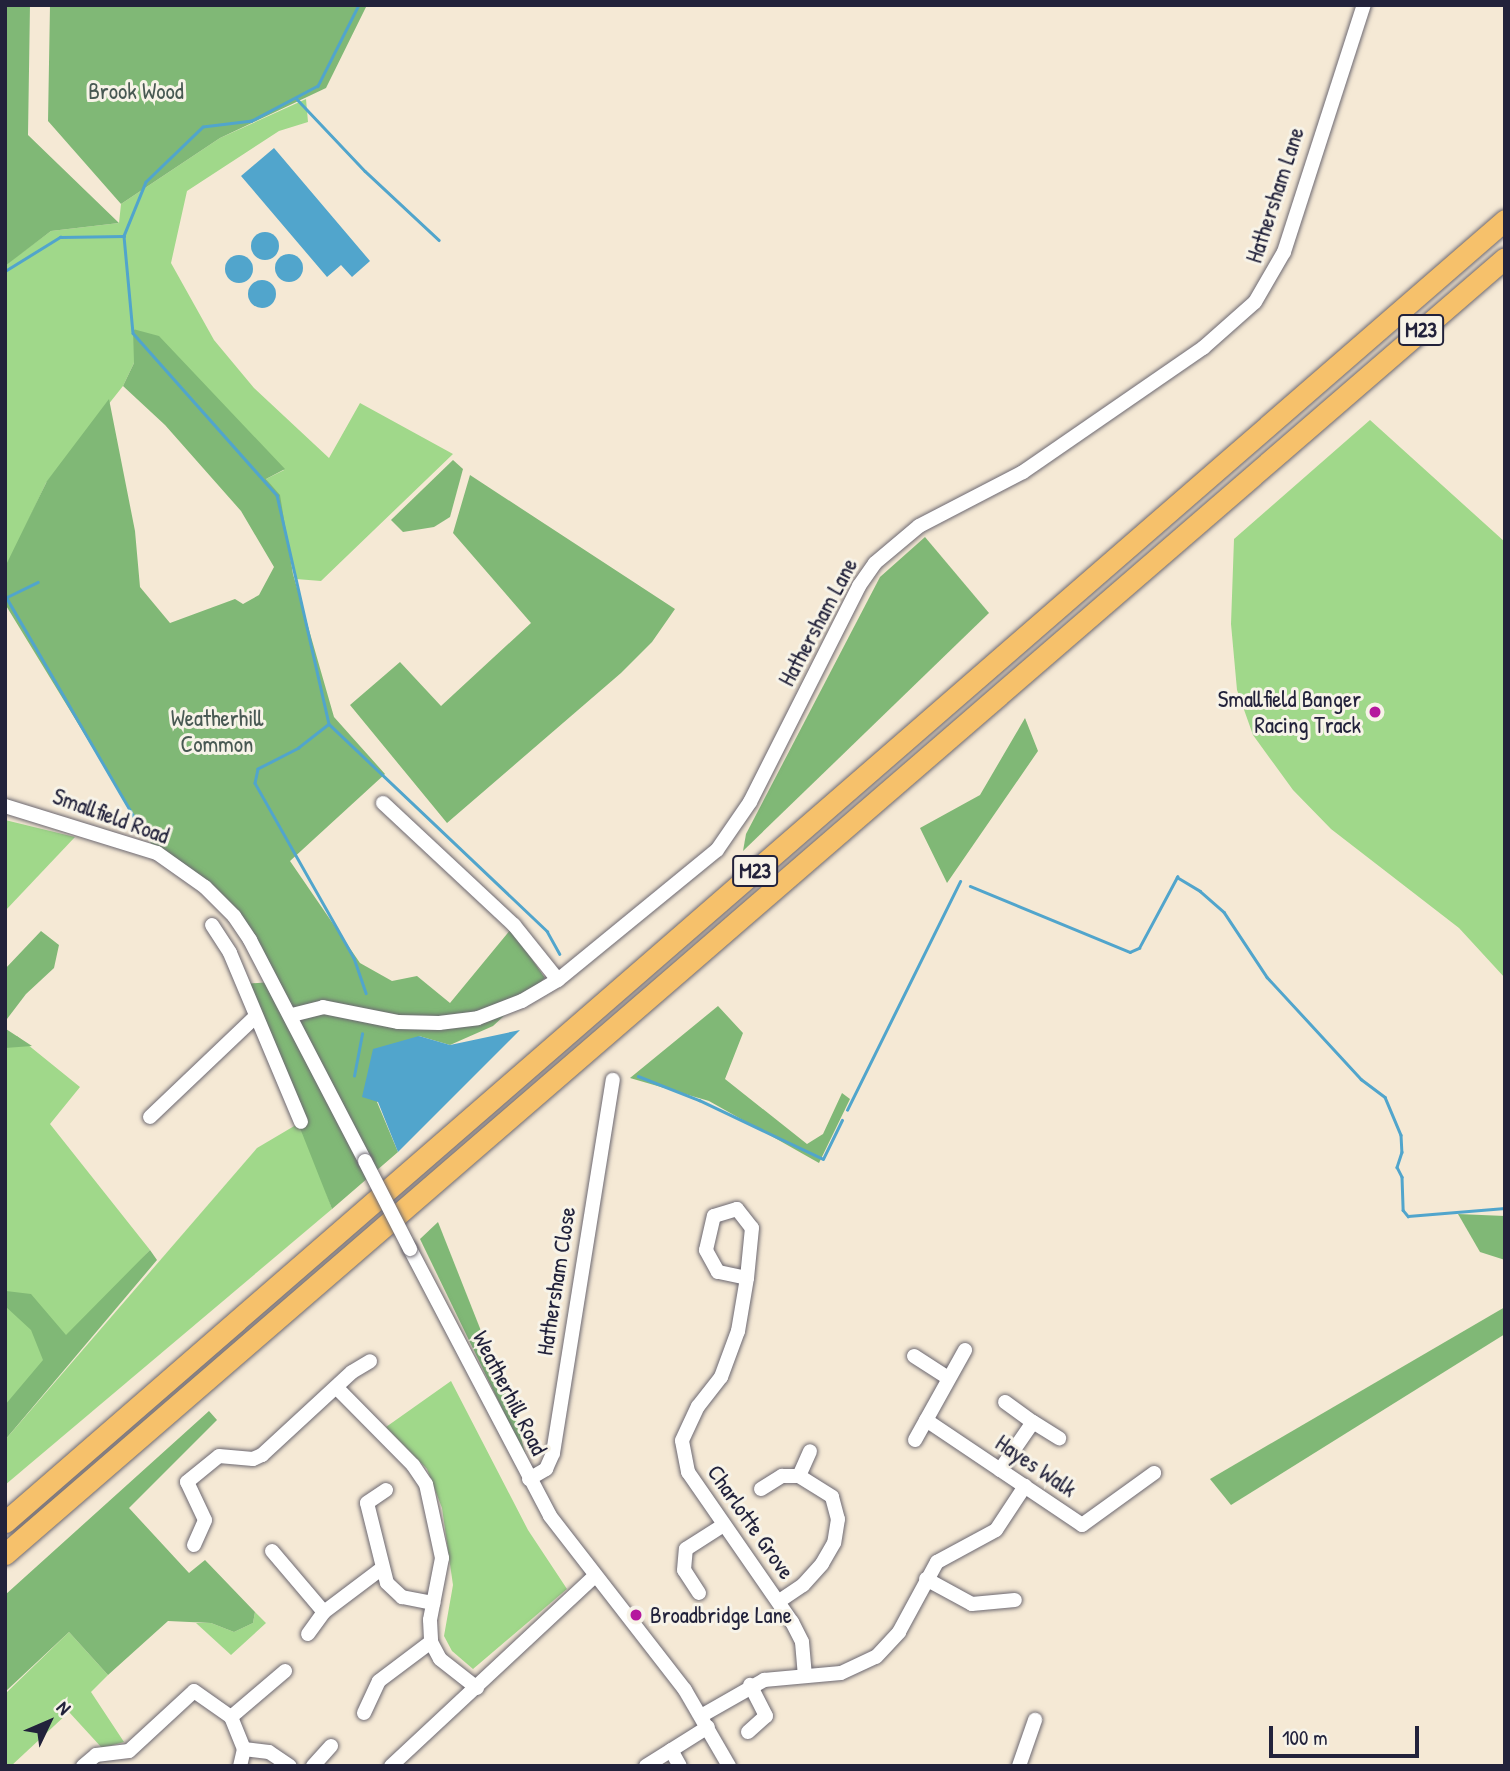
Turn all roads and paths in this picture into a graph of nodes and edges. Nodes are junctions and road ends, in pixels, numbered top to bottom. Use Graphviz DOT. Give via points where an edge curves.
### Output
graph roads {
  1 [pos="1364,5"];
  2 [pos="1505,220"];
  3 [pos="1505,258"];
  4 [pos="383,803"];
  5 [pos="5,806"];
  6 [pos="212,925"];
  7 [pos="250,940"];
  8 [pos="230,953"];
  9 [pos="558,981"];
  10 [pos="292,1015"];
  11 [pos="256,1016"];
  12 [pos="613,1080"];
  13 [pos="150,1117"];
  14 [pos="301,1122"];
  15 [pos="747,1278"];
  16 [pos="965,1350"];
  17 [pos="914,1356"];
  18 [pos="370,1361"];
  19 [pos="948,1378"];
  20 [pos="337,1388"];
  21 [pos="1006,1402"];
  22 [pos="926,1420"];
  23 [pos="1033,1422"];
  24 [pos="1059,1438"];
  25 [pos="915,1440"];
  26 [pos="810,1451"];
  27 [pos="1000,1470"];
  28 [pos="1154,1474"];
  29 [pos="799,1476"];
  30 [pos="529,1479"];
  31 [pos="1025,1486"];
  32 [pos="761,1489"];
  33 [pos="386,1490"];
  34 [pos="5,1522"];
  35 [pos="722,1526"];
  36 [pos="194,1545"];
  37 [pos="272,1551"];
  38 [pos="5,1554"];
  39 [pos="381,1569"];
  40 [pos="594,1577"];
  41 [pos="926,1579"];
  42 [pos="699,1593"];
  43 [pos="1015,1600"];
  44 [pos="779,1601"];
  45 [pos="433,1603"];
  46 [pos="324,1612"];
  47 [pos="308,1634"];
  48 [pos="430,1642"];
  49 [pos="285,1671"];
  50 [pos="805,1676"];
  51 [pos="750,1685"];
  52 [pos="477,1688"];
  53 [pos="364,1713"];
  54 [pos="231,1717"];
  55 [pos="1035,1720"];
  56 [pos="705,1722"];
  57 [pos="748,1732"];
  58 [pos="331,1746"];
  59 [pos="244,1749"];
  60 [pos="671,1750"];
  61 [pos="83,1766"];
  62 [pos="240,1766"];
  63 [pos="290,1766"];
  64 [pos="313,1766"];
  65 [pos="391,1766"];
  66 [pos="646,1766"];
  67 [pos="680,1766"];
  68 [pos="729,1766"];
  69 [pos="1019,1766"];
  1 -- 9 [label="street, Hathersham Lane" via="1284,252 1255,302 1203,348 1023,472 919,526 875,563 734,828 690,874"];
  2 -- 34 [label="highway, M23"];
  3 -- 38 [label="highway, M23"];
  4 -- 9 [label="street" via="514,925"];
  5 -- 7 [label="street, Smallfield Road" via="157,853 205,887"];
  6 -- 8 [label="street"];
  7 -- 8 [label="street"];
  7 -- 10 [label="street, Smallfield Road"];
  8 -- 11 [label="street"];
  9 -- 10 [label="street, Hathersham Lane" via="522,1001 465,1020 398,1022 323,1007"];
  10 -- 30 [label="street, Weatherhill Road, bridge"];
  11 -- 13 [label="street"];
  11 -- 14 [label="street"];
  12 -- 30 [label="street, Hathersham Close" via="553,1453 546,1469"];
  15 -- 15 [label="street, Charlotte Grove" via="718,1272 708,1259 711,1224 721,1210 737,1209 750,1220"];
  15 -- 35 [label="street, Charlotte Grove" via="738,1331 721,1377 698,1406 682,1441 688,1472"];
  16 -- 19 [label="street"];
  17 -- 19 [label="street"];
  18 -- 20 [label="street"];
  19 -- 22 [label="street"];
  20 -- 36 [label="street" via="262,1455 253,1459 219,1455 187,1482 205,1520"];
  20 -- 45 [label="street" via="426,1484 442,1558"];
  21 -- 23 [label="street"];
  22 -- 25 [label="street"];
  22 -- 27 [label="street, Hayes Walk"];
  23 -- 24 [label="street"];
  23 -- 27 [label="street"];
  26 -- 29 [label="street"];
  27 -- 31 [label="street, Hayes Walk"];
  28 -- 31 [label="street, Hayes Walk" via="1082,1525"];
  29 -- 32 [label="street" via="782,1476"];
  29 -- 44 [label="street" via="832,1497 838,1519 834,1543 822,1564 803,1585"];
  30 -- 40 [label="street, Weatherhill Road"];
  31 -- 41 [label="street" via="996,1530 937,1562"];
  33 -- 39 [label="street" via="367,1503"];
  35 -- 42 [label="street" via="686,1549 684,1570"];
  35 -- 44 [label="street, Charlotte Grove"];
  37 -- 46 [label="street"];
  39 -- 45 [label="street" via="387,1583 402,1597"];
  39 -- 46 [label="street"];
  40 -- 52 [label="street"];
  40 -- 56 [label="street, Weatherhill Road"];
  41 -- 43 [label="street" via="972,1604"];
  41 -- 50 [label="street" via="899,1632 876,1657 841,1672"];
  44 -- 50 [label="street, Charlotte Grove" via="802,1642"];
  45 -- 48 [label="street"];
  46 -- 47 [label="street"];
  48 -- 52 [label="street" via="440,1659"];
  48 -- 53 [label="street" via="379,1681"];
  49 -- 54 [label="street" via="270,1691"];
  50 -- 51 [label="street"];
  51 -- 56 [label="street"];
  51 -- 57 [label="street" via="766,1716"];
  52 -- 65 [label="street"];
  54 -- 59 [label="street"];
  54 -- 61 [label="street" via="194,1691 129,1751 96,1755"];
  55 -- 69 [label="street"];
  56 -- 60 [label="street"];
  56 -- 68 [label="street, Weatherhill Road"];
  58 -- 64 [label="street"];
  59 -- 62 [label="street"];
  59 -- 63 [label="street" via="269,1752"];
  60 -- 66 [label="street"];
  60 -- 67 [label="street"];
}
